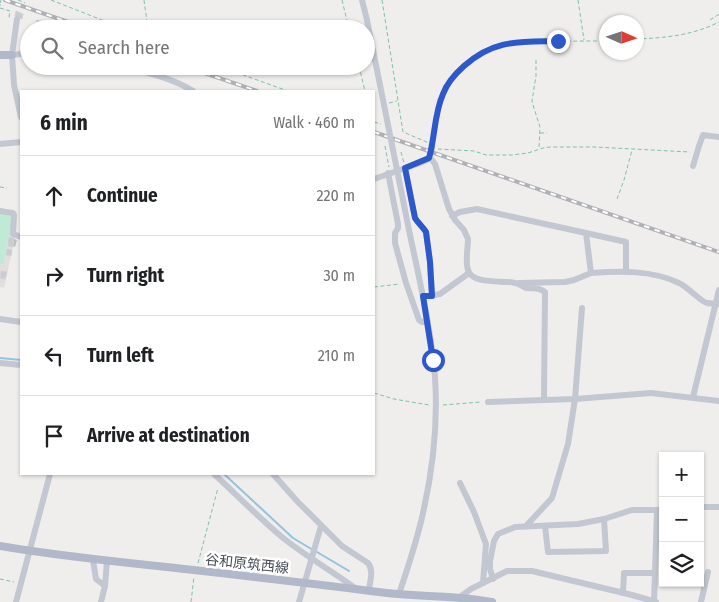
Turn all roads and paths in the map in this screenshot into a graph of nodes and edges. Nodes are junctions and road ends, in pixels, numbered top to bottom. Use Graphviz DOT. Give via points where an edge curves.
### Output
graph roads {
  1 [pos="18,0"];
  2 [pos="51,0"];
  3 [pos="144,0"];
  4 [pos="342,0"];
  5 [pos="362,0"];
  6 [pos="382,0"];
  7 [pos="578,0"];
  8 [pos="25,3"];
  9 [pos="0,8"];
  10 [pos="13,11"];
  11 [pos="719,14"];
  12 [pos="17,20"];
  13 [pos="102,20"];
  14 [pos="147,20"];
  15 [pos="347,20"];
  16 [pos="366,20"];
  17 [pos="710,20"];
  18 [pos="719,22"];
  19 [pos="644,38"];
  20 [pos="599,40"];
  21 [pos="584,41"];
  22 [pos="20,54"];
  23 [pos="0,55"];
  24 [pos="12,55"];
  25 [pos="536,60"];
  26 [pos="375,64"];
  27 [pos="156,75"];
  28 [pos="243,75"];
  29 [pos="361,75"];
  30 [pos="191,90"];
  31 [pos="285,90"];
  32 [pos="365,90"];
  33 [pos="20,112"];
  34 [pos="540,133"];
  35 [pos="547,133"];
  36 [pos="719,137"];
  37 [pos="20,142"];
  38 [pos="0,144"];
  39 [pos="384,146"];
  40 [pos="432,148"];
  41 [pos="540,149"];
  42 [pos="633,149"];
  43 [pos="401,152"];
  44 [pos="697,152"];
  45 [pos="429,158"];
  46 [pos="693,166"];
  47 [pos="405,168"];
  48 [pos="389,173"];
  49 [pos="375,179"];
  50 [pos="0,187"];
  51 [pos="7,188"];
  52 [pos="617,199"];
  53 [pos="0,211"];
  54 [pos="452,216"];
  55 [pos="586,233"];
  56 [pos="20,237"];
  57 [pos="626,271"];
  58 [pos="469,273"];
  59 [pos="591,273"];
  60 [pos="544,282"];
  61 [pos="406,283"];
  62 [pos="516,283"];
  63 [pos="375,287"];
  64 [pos="719,290"];
  65 [pos="545,292"];
  66 [pos="423,296"];
  67 [pos="432,296"];
  68 [pos="717,304"];
  69 [pos="582,308"];
  70 [pos="0,319"];
  71 [pos="20,322"];
  72 [pos="428,322"];
  73 [pos="0,363"];
  74 [pos="20,365"];
  75 [pos="693,397"];
  76 [pos="544,399"];
  77 [pos="575,399"];
  78 [pos="719,401"];
  79 [pos="488,402"];
  80 [pos="50,475"];
  81 [pos="215,475"];
  82 [pos="274,475"];
  83 [pos="220,480"];
  84 [pos="460,483"];
  85 [pos="704,507"];
  86 [pos="719,507"];
  87 [pos="659,510"];
  88 [pos="604,519"];
  89 [pos="659,523"];
  90 [pos="321,526"];
  91 [pos="526,526"];
  92 [pos="545,526"];
  93 [pos="0,546"];
  94 [pos="30,551"];
  95 [pos="311,559"];
  96 [pos="93,560"];
  97 [pos="107,561"];
  98 [pos="196,571"];
  99 [pos="708,572"];
  100 [pos="655,573"];
  101 [pos="0,579"];
  102 [pos="493,579"];
  103 [pos="304,582"];
  104 [pos="483,583"];
  105 [pos="21,584"];
  106 [pos="105,586"];
  107 [pos="355,588"];
  108 [pos="369,590"];
  109 [pos="623,593"];
  110 [pos="398,598"];
  111 [pos="460,598"];
  112 [pos="478,601"];
  113 [pos="16,602"];
  114 [pos="102,602"];
  115 [pos="191,602"];
  116 [pos="300,602"];
  117 [pos="492,602"];
  118 [pos="655,602"];
  119 [pos="701,602"];
  1 -- 8 [label="path"];
  2 -- 13 [label="path"];
  3 -- 14 [label="path"];
  4 -- 15 [label="path"];
  5 -- 16 [label="street, bridge"];
  6 -- 21 [label="path" via="403,132 433,145 442,94 453,77 475,56 494,47 522,42"];
  7 -- 21 [label="path"];
  9 -- 10 [label="path" via="10,12 11,18"];
  11 -- 17 [label="path"];
  12 -- 24 [label="street"];
  18 -- 19 [label="path" via="680,35"];
  20 -- 21 [label="path"];
  22 -- 24 [label="street"];
  23 -- 24 [label="main road"];
  24 -- 33 [label="street"];
  25 -- 34 [label="path" via="533,105"];
  26 -- 66 [label="street, bridge"];
  27 -- 30 [label="street"];
  28 -- 31 [label="path"];
  29 -- 32 [label="path"];
  34 -- 35 [label="path"];
  34 -- 41 [label="path"];
  36 -- 44 [label="street" via="703,135"];
  37 -- 38 [label="street"];
  39 -- 48 [label="path"];
  40 -- 41 [label="path" via="498,155"];
  40 -- 45 [label="street"];
  41 -- 42 [label="path"];
  42 -- 44 [label="path"];
  42 -- 52 [label="path"];
  43 -- 47 [label="path"];
  44 -- 46 [label="street"];
  45 -- 47 [label="street"];
  45 -- 54 [label="street" via="435,164"];
  47 -- 48 [label="street"];
  47 -- 67 [label="street" via="415,218 426,232"];
  48 -- 49 [label="street"];
  48 -- 61 [label="street" via="398,224 395,243"];
  50 -- 51 [label="path"];
  53 -- 56 [label="street" via="13,213 13,234"];
  54 -- 55 [label="street" via="477,210"];
  54 -- 58 [label="street" via="468,239"];
  55 -- 57 [label="street" via="626,242"];
  55 -- 59 [label="street"];
  57 -- 59 [label="street"];
  57 -- 68 [label="street" via="674,281 705,303"];
  58 -- 62 [label="street" via="490,281"];
  58 -- 67 [label="street" via="440,294"];
  59 -- 60 [label="street" via="565,282"];
  60 -- 62 [label="street"];
  60 -- 65 [label="street"];
  61 -- 63 [label="path"];
  61 -- 72 [label="street" via="420,321"];
  62 -- 65 [label="street"];
  64 -- 68 [label="street"];
  65 -- 76 [label="street"];
  66 -- 67 [label="street"];
  66 -- 72 [label="street"];
  68 -- 75 [label="street"];
  69 -- 77 [label="street"];
  70 -- 71 [label="street"];
  72 -- 110 [label="street" via="435,390 433,454 423,513"];
  73 -- 74 [label="street"];
  75 -- 77 [label="street" via="651,393"];
  75 -- 78 [label="street"];
  76 -- 77 [label="street"];
  76 -- 79 [label="street"];
  77 -- 91 [label="street" via="568,444 552,498"];
  80 -- 94 [label="street"];
  81 -- 83 [label="street"];
  82 -- 90 [label="street"];
  83 -- 95 [label="street"];
  83 -- 98 [label="path"];
  84 -- 104 [label="street" via="486,544"];
  85 -- 86 [label="street"];
  87 -- 88 [label="street" via="632,510"];
  88 -- 92 [label="street"];
  88 -- 92 [label="street" via="606,551 548,552"];
  89 -- 100 [label="street"];
  90 -- 95 [label="street"];
  90 -- 108 [label="street" via="371,566"];
  91 -- 92 [label="street"];
  91 -- 102 [label="street" via="498,534 490,561"];
  93 -- 94 [label="main road, 谷和原筑西線"];
  94 -- 96 [label="main road, 谷和原筑西線"];
  94 -- 105 [label="street"];
  95 -- 103 [label="street"];
  95 -- 107 [label="street"];
  96 -- 97 [label="main road, 谷和原筑西線"];
  96 -- 106 [label="street" via="96,579"];
  97 -- 98 [label="main road, 谷和原筑西線"];
  97 -- 106 [label="street"];
  98 -- 103 [label="main road, 谷和原筑西線"];
  98 -- 115 [label="path"];
  99 -- 119 [label="street"];
  100 -- 109 [label="street" via="624,573"];
  100 -- 118 [label="street"];
  101 -- 105 [label="path"];
  102 -- 104 [label="street"];
  102 -- 109 [label="street" via="508,571 532,571"];
  103 -- 107 [label="main road, 谷和原筑西線"];
  103 -- 116 [label="street"];
  104 -- 111 [label="street"];
  105 -- 113 [label="street"];
  106 -- 114 [label="street"];
  107 -- 108 [label="main road, 谷和原筑西線"];
  108 -- 110 [label="main road, 谷和原筑西線"];
  109 -- 118 [label="street"];
  110 -- 111 [label="main road, 谷和原筑西線"];
  111 -- 112 [label="main road, 谷和原筑西線"];
  112 -- 117 [label="main road, 谷和原筑西線"];
}
